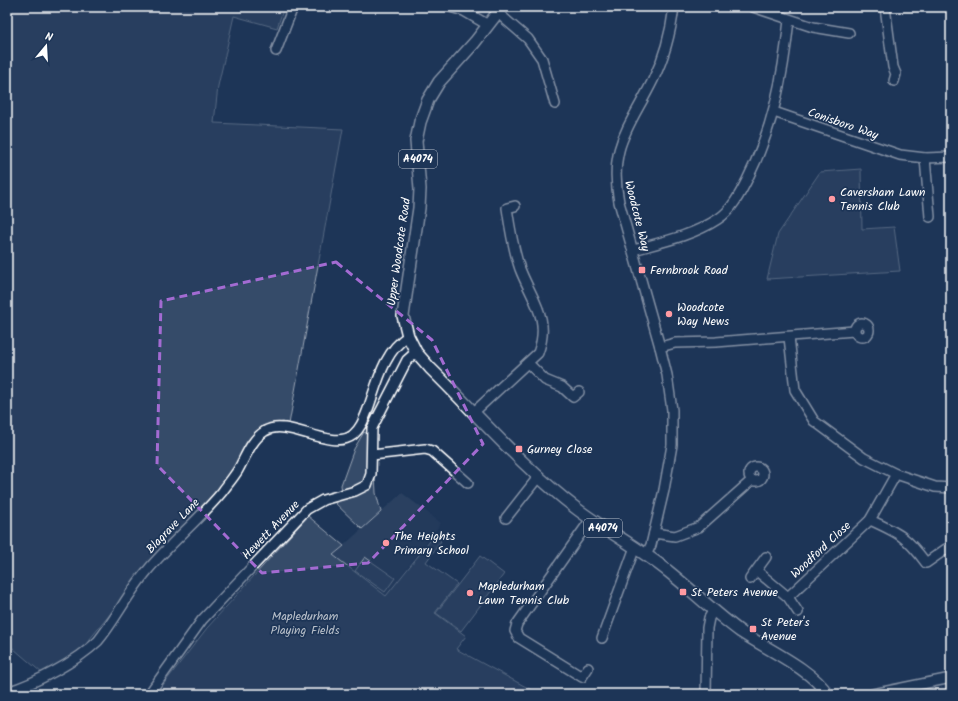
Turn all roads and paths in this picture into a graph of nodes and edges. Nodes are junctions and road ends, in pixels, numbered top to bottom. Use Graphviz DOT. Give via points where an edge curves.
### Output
graph roads {
  1 [pos="294,7"];
  2 [pos="450,7"];
  3 [pos="674,7"];
  4 [pos="753,7"];
  5 [pos="885,7"];
  6 [pos="500,10"];
  7 [pos="789,20"];
  8 [pos="488,25"];
  9 [pos="849,33"];
  10 [pos="276,51"];
  11 [pos="894,81"];
  12 [pos="555,104"];
  13 [pos="774,112"];
  14 [pos="951,157"];
  15 [pos="924,158"];
  16 [pos="507,207"];
  17 [pos="930,217"];
  18 [pos="633,250"];
  19 [pos="854,331"];
  20 [pos="408,336"];
  21 [pos="789,337"];
  22 [pos="660,347"];
  23 [pos="416,352"];
  24 [pos="528,363"];
  25 [pos="573,397"];
  26 [pos="474,412"];
  27 [pos="363,422"];
  28 [pos="372,428"];
  29 [pos="372,455"];
  30 [pos="896,474"];
  31 [pos="539,476"];
  32 [pos="752,480"];
  33 [pos="468,483"];
  34 [pos="951,488"];
  35 [pos="505,516"];
  36 [pos="592,520"];
  37 [pos="870,520"];
  38 [pos="654,533"];
  39 [pos="635,548"];
  40 [pos="951,549"];
  41 [pos="646,555"];
  42 [pos="766,557"];
  43 [pos="757,571"];
  44 [pos="750,579"];
  45 [pos="788,598"];
  46 [pos="713,611"];
  47 [pos="798,612"];
  48 [pos="602,638"];
  49 [pos="588,668"];
  50 [pos="951,678"];
  51 [pos="7,692"];
  52 [pos="149,694"];
  53 [pos="706,694"];
  54 [pos="827,694"];
  55 [pos="873,694"];
  1 -- 10 [label="street"];
  2 -- 8 [label="street" via="464,11"];
  3 -- 18 [label="street, Woodcote Way" via="654,79 624,133 616,159 615,182"];
  4 -- 7 [label="street"];
  5 -- 11 [label="street" via="896,74"];
  6 -- 8 [label="main road, Upper Woodcote Road / A4074"];
  6 -- 12 [label="street" via="542,59 556,91"];
  7 -- 9 [label="street"];
  7 -- 13 [label="street" via="784,67"];
  8 -- 20 [label="main road, Upper Woodcote Road / A4074" via="439,82 428,100 420,122 416,141 419,208 403,316"];
  13 -- 15 [label="street, Conisboro Way" via="904,156"];
  13 -- 18 [label="street" via="760,154 738,197 720,218 691,234"];
  14 -- 15 [label="street, Conisboro Way"];
  15 -- 17 [label="street"];
  16 -- 24 [label="street" via="511,237 520,268 540,313 543,326 538,353"];
  18 -- 22 [label="street, Woodcote Way"];
  19 -- 21 [label="street"];
  20 -- 23 [label="main road, Upper Woodcote Road / A4074"];
  20 -- 27 [label="street, Blagrave Lane" via="394,348 380,374"];
  21 -- 22 [label="street" via="675,343"];
  21 -- 30 [label="street" via="795,390 814,422 864,458"];
  22 -- 38 [label="street, Woodcote Way" via="672,410 672,445"];
  23 -- 26 [label="main road, Upper Woodcote Road / A4074"];
  23 -- 28 [label="street, Hewett Avenue" via="407,360"];
  24 -- 25 [label="street" via="545,380 562,387"];
  24 -- 26 [label="street"];
  26 -- 31 [label="main road, Upper Woodcote Road / A4074"];
  27 -- 28 [label="street"];
  27 -- 51 [label="street, Blagrave Lane" via="354,434 347,438 319,436 278,426 262,434 250,447 237,472 221,492 191,527 147,571 98,640 71,661"];
  28 -- 29 [label="street, Hewett Avenue"];
  29 -- 33 [label="street" via="425,449 432,451 457,477"];
  29 -- 52 [label="street, Hewett Avenue" via="371,474 367,485 355,492 323,500 306,509 202,620"];
  30 -- 34 [label="street" via="935,487"];
  30 -- 37 [label="street, Woodford Close"];
  31 -- 35 [label="street"];
  31 -- 36 [label="main road, Upper Woodcote Road / A4074"];
  32 -- 38 [label="street" via="699,527 675,536"];
  36 -- 39 [label="main road, Upper Woodcote Road / A4074"];
  36 -- 49 [label="street" via="517,624 515,631 519,638 580,680"];
  37 -- 40 [label="street" via="903,536 926,563 946,549"];
  37 -- 45 [label="street, Woodford Close"];
  38 -- 41 [label="street, Woodcote Way"];
  39 -- 41 [label="main road, Upper Woodcote Road / A4074"];
  39 -- 48 [label="street"];
  41 -- 46 [label="main road, A4074"];
  42 -- 43 [label="street"];
  43 -- 44 [label="street"];
  43 -- 45 [label="street"];
  45 -- 47 [label="street"];
  46 -- 53 [label="street" via="707,628"];
  46 -- 54 [label="main road, A4074" via="812,678"];
  50 -- 55 [label="street"];
}
